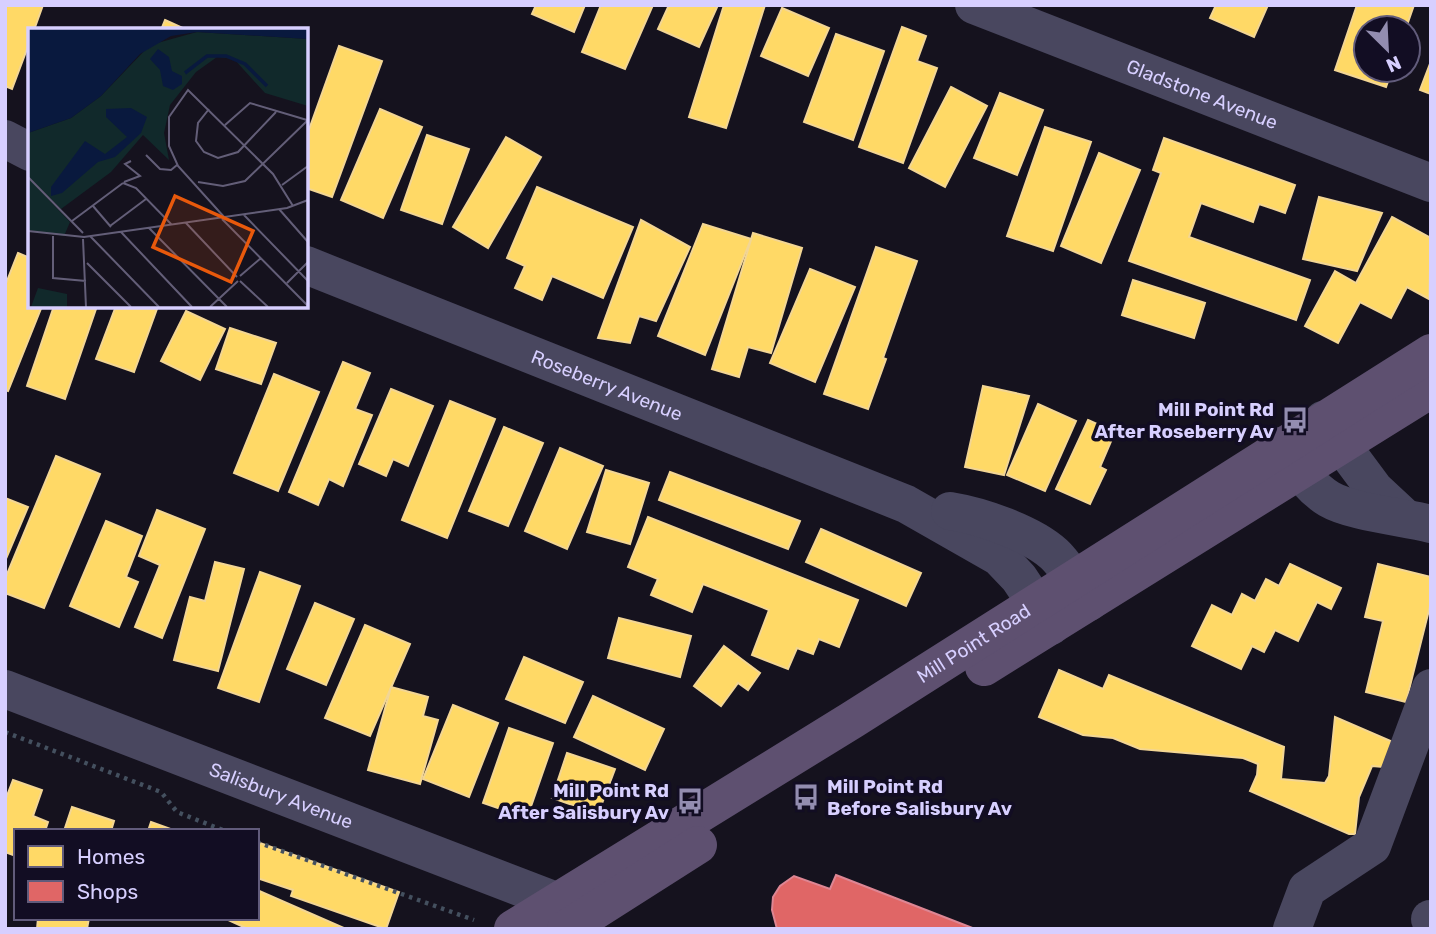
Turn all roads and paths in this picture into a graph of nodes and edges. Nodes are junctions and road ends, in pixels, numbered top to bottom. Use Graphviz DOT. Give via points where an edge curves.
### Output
graph roads {
  1 [pos="974,5"];
  2 [pos="5,139"];
  3 [pos="5,154"];
  4 [pos="28,154"];
  5 [pos="28,155"];
  6 [pos="1431,183"];
  7 [pos="308,266"];
  8 [pos="1431,353"];
  9 [pos="1431,388"];
  10 [pos="1332,433"];
  11 [pos="1290,459"];
  12 [pos="906,505"];
  13 [pos="1417,520"];
  14 [pos="1081,591"];
  15 [pos="1044,614"];
  16 [pos="5,688"];
  17 [pos="1431,688"];
  18 [pos="5,732"];
  19 [pos="220,829"];
  20 [pos="259,843"];
  21 [pos="561,915"];
  22 [pos="474,920"];
  23 [pos="519,927"];
  24 [pos="1292,929"];
  1 -- 6 [label="street, Gladstone Avenue"];
  2 -- 4 [label="street"];
  3 -- 5 [label="street"];
  7 -- 12 [label="street, Roseberry Avenue"];
  8 -- 10 [label="main road, Mill Point Road"];
  9 -- 10 [label="main road, Mill Point Road"];
  10 -- 11 [label="main road, Mill Point Road"];
  10 -- 13 [label="street" via="1375,490"];
  11 -- 13 [label="street" via="1330,500"];
  11 -- 14 [label="main road, Mill Point Road"];
  12 -- 14 [label="street, Roseberry Avenue" via="965,514 1035,540 1056,555"];
  12 -- 15 [label="street, Roseberry Avenue" via="999,557"];
  14 -- 15 [label="main road, Mill Point Road"];
  15 -- 21 [label="main road, Mill Point Road" via="825,763"];
  16 -- 21 [label="street, Salisbury Avenue"];
  17 -- 24 [label="street" via="1372,846 1307,889"];
  18 -- 19 [label="path" via="161,792 177,812"];
  20 -- 22 [label="path"];
  21 -- 23 [label="main road, Mill Point Road"];
}
